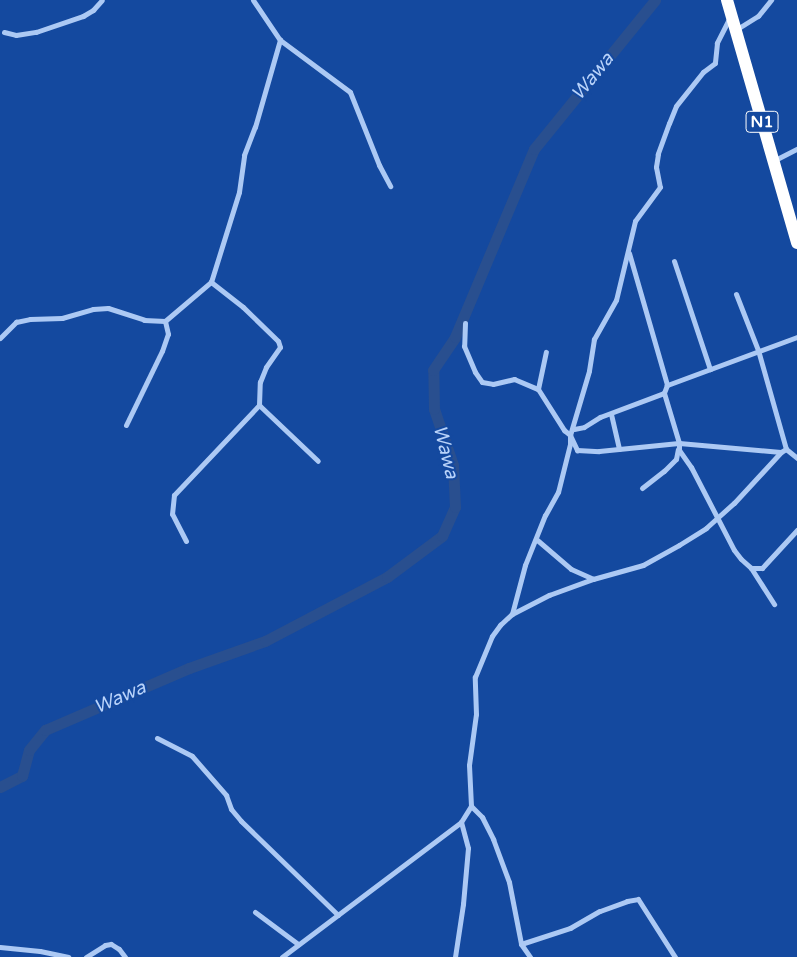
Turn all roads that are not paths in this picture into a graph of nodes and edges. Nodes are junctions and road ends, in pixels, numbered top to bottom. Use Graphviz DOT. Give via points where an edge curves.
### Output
graph roads {
  1 [pos="102,0"];
  2 [pos="253,0"];
  3 [pos="727,0"];
  4 [pos="772,0"];
  5 [pos="731,15"];
  6 [pos="736,29"];
  7 [pos="4,32"];
  8 [pos="280,40"];
  9 [pos="797,149"];
  10 [pos="773,161"];
  11 [pos="390,186"];
  12 [pos="797,243"];
  13 [pos="629,251"];
  14 [pos="674,261"];
  15 [pos="211,282"];
  16 [pos="736,294"];
  17 [pos="165,321"];
  18 [pos="465,323"];
  19 [pos="797,336"];
  20 [pos="0,338"];
  21 [pos="758,350"];
  22 [pos="546,352"];
  23 [pos="710,369"];
  24 [pos="667,385"];
  25 [pos="538,389"];
  26 [pos="664,393"];
  27 [pos="258,405"];
  28 [pos="611,414"];
  29 [pos="126,425"];
  30 [pos="574,429"];
  31 [pos="570,435"];
  32 [pos="676,443"];
  33 [pos="619,448"];
  34 [pos="786,449"];
  35 [pos="679,450"];
  36 [pos="781,452"];
  37 [pos="797,458"];
  38 [pos="318,461"];
  39 [pos="642,488"];
  40 [pos="718,518"];
  41 [pos="797,530"];
  42 [pos="536,539"];
  43 [pos="186,541"];
  44 [pos="750,568"];
  45 [pos="593,579"];
  46 [pos="774,604"];
  47 [pos="512,614"];
  48 [pos="157,738"];
  49 [pos="471,806"];
  50 [pos="461,822"];
  51 [pos="255,912"];
  52 [pos="338,914"];
  53 [pos="298,944"];
  54 [pos="521,944"];
  55 [pos="0,947"];
  56 [pos="68,957"];
  57 [pos="86,957"];
  58 [pos="125,957"];
  59 [pos="282,957"];
  60 [pos="454,957"];
  61 [pos="530,957"];
  62 [pos="674,957"];
  1 -- 7 [label="street" via="83,16 36,32 16,35"];
  2 -- 8 [label="street"];
  3 -- 5 [label="highway, N1"];
  4 -- 6 [label="street" via="758,16"];
  5 -- 6 [label="highway, N1"];
  5 -- 13 [label="street" via="717,44 714,63 676,106 658,154 656,167 660,187 635,220"];
  6 -- 10 [label="highway, N1"];
  8 -- 11 [label="street" via="350,92"];
  8 -- 15 [label="street" via="244,155 239,192"];
  9 -- 10 [label="street"];
  10 -- 12 [label="highway, N1"];
  13 -- 24 [label="street"];
  13 -- 30 [label="street" via="616,300 594,339"];
  14 -- 23 [label="street"];
  15 -- 17 [label="street"];
  15 -- 27 [label="street" via="278,341 280,347 260,382"];
  16 -- 21 [label="street"];
  17 -- 20 [label="street" via="144,320 108,308 93,309 62,318 16,322"];
  17 -- 29 [label="street" via="168,334 162,351"];
  18 -- 25 [label="street" via="464,346 482,382 493,384 514,379"];
  19 -- 21 [label="street"];
  21 -- 23 [label="street"];
  21 -- 34 [label="street"];
  22 -- 25 [label="street"];
  23 -- 24 [label="street"];
  24 -- 26 [label="street"];
  25 -- 31 [label="street"];
  26 -- 28 [label="street"];
  26 -- 32 [label="street"];
  27 -- 38 [label="street"];
  27 -- 43 [label="street" via="174,496 172,514"];
  28 -- 30 [label="street"];
  28 -- 33 [label="street"];
  30 -- 31 [label="street"];
  31 -- 33 [label="street" via="577,450"];
  31 -- 42 [label="street" via="558,492"];
  32 -- 33 [label="street"];
  32 -- 35 [label="street"];
  32 -- 36 [label="street"];
  34 -- 36 [label="street"];
  34 -- 37 [label="street"];
  35 -- 39 [label="street" via="676,459"];
  35 -- 40 [label="street"];
  36 -- 40 [label="street"];
  40 -- 44 [label="street" via="734,550"];
  40 -- 45 [label="street" via="679,545 643,564"];
  41 -- 44 [label="street" via="762,568"];
  42 -- 45 [label="street" via="572,569"];
  42 -- 47 [label="street" via="525,565"];
  44 -- 46 [label="street"];
  45 -- 47 [label="street"];
  47 -- 49 [label="street" via="492,636 474,677 476,714 469,765"];
  48 -- 52 [label="street" via="192,756 226,795 231,809 242,821"];
  49 -- 50 [label="street"];
  49 -- 54 [label="street" via="482,817 506,873"];
  50 -- 52 [label="street"];
  50 -- 60 [label="street" via="468,848"];
  51 -- 53 [label="street"];
  52 -- 53 [label="street"];
  53 -- 59 [label="street"];
  54 -- 61 [label="street"];
  54 -- 62 [label="street" via="570,928 600,911 638,899"];
  55 -- 56 [label="street"];
  57 -- 58 [label="street" via="111,944"];
}
